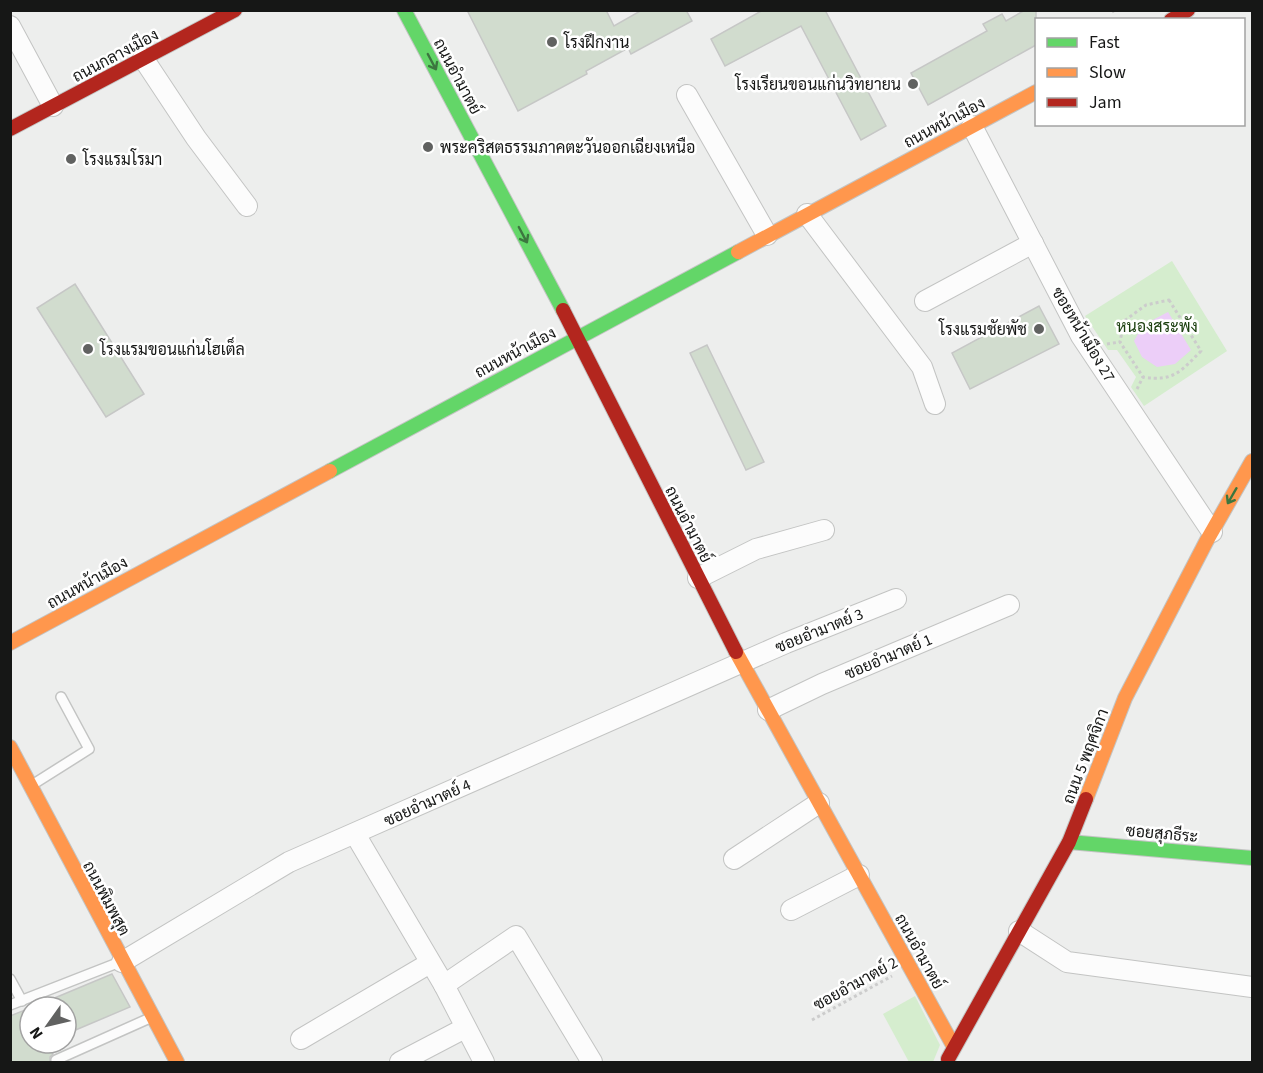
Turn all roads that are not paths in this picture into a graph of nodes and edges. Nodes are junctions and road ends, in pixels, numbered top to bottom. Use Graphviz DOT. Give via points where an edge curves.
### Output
graph roads {
  1 [pos="235,10"];
  2 [pos="404,10"];
  3 [pos="1188,10"];
  4 [pos="1174,18"];
  5 [pos="10,26"];
  6 [pos="143,58"];
  7 [pos="1035,93"];
  8 [pos="687,95"];
  9 [pos="53,106"];
  10 [pos="972,126"];
  11 [pos="10,129"];
  12 [pos="247,206"];
  13 [pos="807,214"];
  14 [pos="767,236"];
  15 [pos="1033,243"];
  16 [pos="925,301"];
  17 [pos="578,338"];
  18 [pos="935,404"];
  19 [pos="1252,461"];
  20 [pos="824,530"];
  21 [pos="1212,531"];
  22 [pos="698,578"];
  23 [pos="896,599"];
  24 [pos="1009,605"];
  25 [pos="10,643"];
  26 [pos="742,663"];
  27 [pos="61,697"];
  28 [pos="768,710"];
  29 [pos="10,747"];
  30 [pos="25,781"];
  31 [pos="819,803"];
  32 [pos="355,834"];
  33 [pos="1069,842"];
  34 [pos="1252,858"];
  35 [pos="734,859"];
  36 [pos="859,875"];
  37 [pos="791,910"];
  38 [pos="1019,932"];
  39 [pos="122,962"];
  40 [pos="430,963"];
  41 [pos="10,979"];
  42 [pos="444,985"];
  43 [pos="1252,987"];
  44 [pos="19,995"];
  45 [pos="37,995"];
  46 [pos="152,1017"];
  47 [pos="465,1028"];
  48 [pos="301,1039"];
  49 [pos="954,1047"];
  50 [pos="56,1060"];
  51 [pos="177,1062"];
  52 [pos="400,1062"];
  53 [pos="484,1062"];
  54 [pos="592,1062"];
  55 [pos="946,1062"];
  1 -- 6 [label="street, ถนนกลางเมือง"];
  2 -- 17 [label="street, ถนนอำมาตย์, one-way"];
  3 -- 4 [label="street"];
  5 -- 9 [label="street"];
  6 -- 9 [label="street, ถนนกลางเมือง"];
  6 -- 12 [label="street" via="195,138"];
  7 -- 10 [label="street, ถนนหน้าเมือง"];
  8 -- 14 [label="street"];
  9 -- 11 [label="street, ถนนกลางเมือง"];
  10 -- 13 [label="street, ถนนหน้าเมือง"];
  10 -- 15 [label="street, ซอยหน้าเมือง 27"];
  13 -- 14 [label="street, ถนนหน้าเมือง"];
  13 -- 18 [label="street" via="922,367"];
  14 -- 17 [label="street, ถนนหน้าเมือง"];
  15 -- 16 [label="street"];
  15 -- 21 [label="street, ซอยหน้าเมือง 27" via="1081,336"];
  17 -- 22 [label="street, ถนนอำมาตย์"];
  17 -- 25 [label="street, ถนนหน้าเมือง"];
  19 -- 21 [label="street, ถนน 5 พฤศจิกา, one-way"];
  20 -- 22 [label="street" via="756,549"];
  21 -- 33 [label="street, ถนน 5 พฤศจิกา" via="1125,698"];
  22 -- 26 [label="street, ถนนอำมาตย์"];
  23 -- 26 [label="street, ซอยอำมาตย์ 3"];
  24 -- 28 [label="street, ซอยอำมาตย์ 1"];
  26 -- 28 [label="street, ถนนอำมาตย์"];
  26 -- 32 [label="street, ซอยอำมาตย์ 4"];
  27 -- 30 [label="lane" via="89,749"];
  28 -- 31 [label="street, ถนนอำมาตย์"];
  29 -- 30 [label="street, ถนนพิมพสุต"];
  30 -- 39 [label="street, ถนนพิมพสุต"];
  31 -- 35 [label="street"];
  31 -- 36 [label="street, ถนนอำมาตย์"];
  32 -- 39 [label="street, ซอยอำมาตย์ 4" via="289,862"];
  32 -- 40 [label="street"];
  33 -- 34 [label="street, ซอยสุภธีระ"];
  33 -- 38 [label="street, ถนน 5 พฤศจิกา"];
  36 -- 37 [label="street"];
  36 -- 49 [label="street, ถนนอำมาตย์"];
  38 -- 43 [label="street" via="1067,962"];
  38 -- 49 [label="street, ถนน 5 พฤศจิกา"];
  39 -- 45 [label="lane"];
  39 -- 46 [label="street, ถนนพิมพสุต"];
  40 -- 42 [label="street"];
  40 -- 48 [label="street"];
  41 -- 44 [label="lane"];
  42 -- 47 [label="street"];
  42 -- 54 [label="street" via="516,936"];
  46 -- 50 [label="lane"];
  46 -- 51 [label="street, ถนนพิมพสุต"];
  47 -- 52 [label="street"];
  47 -- 53 [label="street"];
  49 -- 55 [label="street, ถนน 5 พฤศจิกา"];
}
